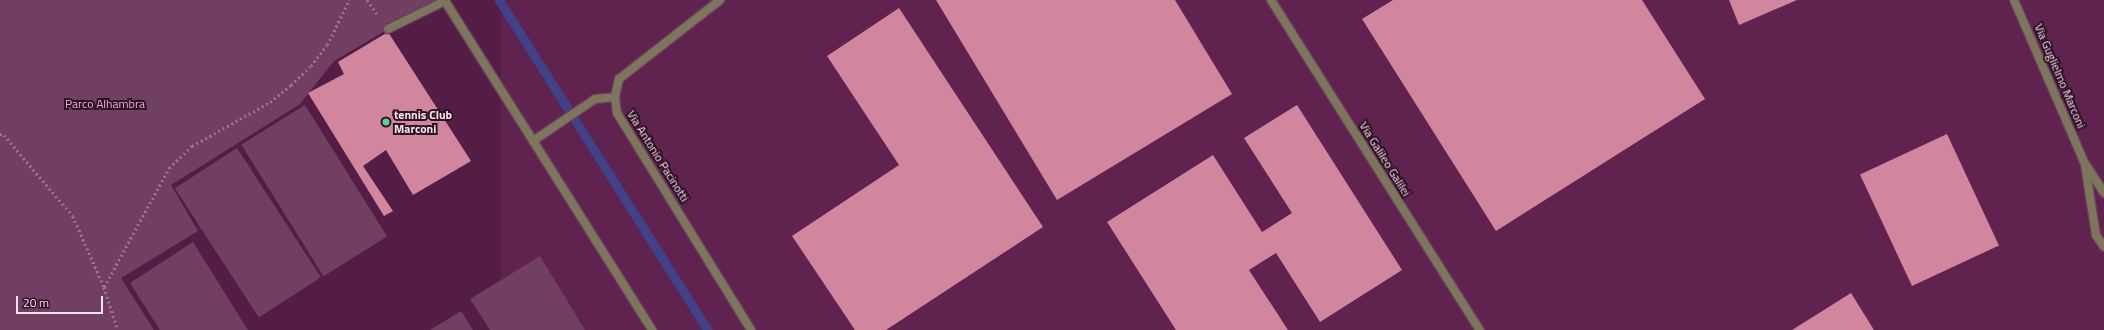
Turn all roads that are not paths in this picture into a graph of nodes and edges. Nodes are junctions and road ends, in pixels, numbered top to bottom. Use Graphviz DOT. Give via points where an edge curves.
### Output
graph roads {
  1 [pos="720,0"];
  2 [pos="1271,0"];
  3 [pos="2014,0"];
  4 [pos="388,28"];
  5 [pos="615,97"];
  6 [pos="533,141"];
  7 [pos="2084,162"];
  8 [pos="2104,193"];
  9 [pos="2104,247"];
  10 [pos="652,330"];
  11 [pos="751,330"];
  12 [pos="1480,330"];
  1 -- 5 [label="street, Via Antonio Pacinotti" via="619,79"];
  2 -- 12 [label="street, Via Galileo Galilei"];
  3 -- 7 [label="street, Via Guglielmo Marconi"];
  4 -- 6 [label="street" via="445,1"];
  5 -- 6 [label="street" via="595,99"];
  5 -- 11 [label="street, Via Antonio Pacinotti" via="617,113"];
  6 -- 10 [label="street"];
  7 -- 8 [label="street, Via Guglielmo Marconi"];
  7 -- 9 [label="street, Via Guglielmo Marconi" via="2096,235"];
}
